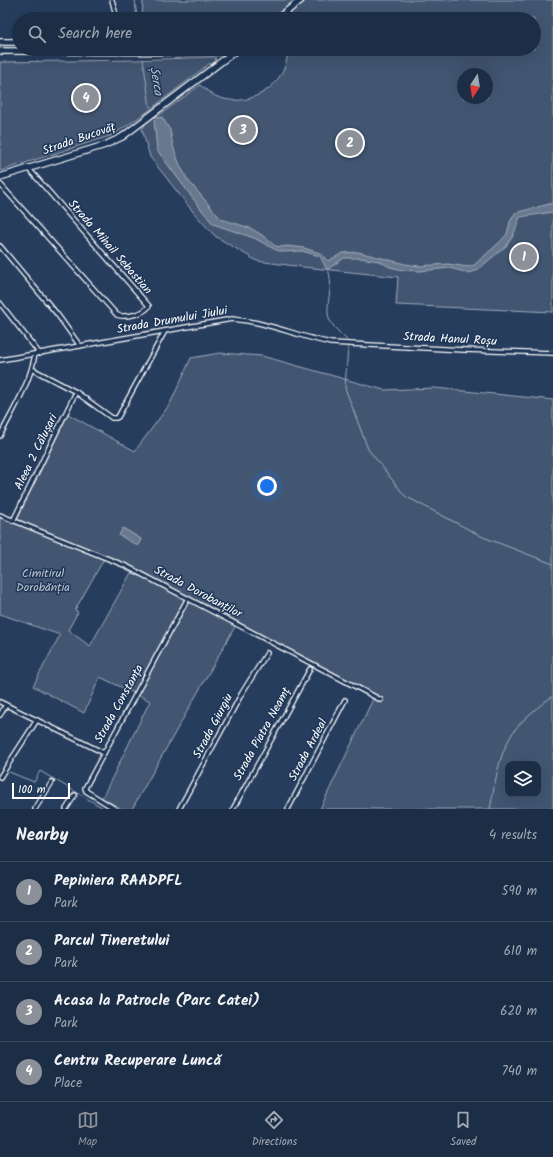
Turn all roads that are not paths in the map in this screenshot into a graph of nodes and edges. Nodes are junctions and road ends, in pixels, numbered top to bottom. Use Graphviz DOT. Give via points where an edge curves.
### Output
graph roads {
  1 [pos="112,0"];
  2 [pos="301,0"];
  3 [pos="115,12"];
  4 [pos="286,12"];
  5 [pos="0,42"];
  6 [pos="12,42"];
  7 [pos="0,51"];
  8 [pos="12,51"];
  9 [pos="228,56"];
  10 [pos="28,168"];
  11 [pos="0,177"];
  12 [pos="0,184"];
  13 [pos="0,246"];
  14 [pos="0,303"];
  15 [pos="165,330"];
  16 [pos="345,344"];
  17 [pos="80,346"];
  18 [pos="553,353"];
  19 [pos="35,354"];
  20 [pos="40,354"];
  21 [pos="0,360"];
  22 [pos="32,369"];
  23 [pos="76,392"];
  24 [pos="0,436"];
  25 [pos="0,515"];
  26 [pos="13,521"];
  27 [pos="188,598"];
  28 [pos="267,653"];
  29 [pos="310,668"];
  30 [pos="345,700"];
  31 [pos="381,700"];
  32 [pos="0,702"];
  33 [pos="6,705"];
  34 [pos="0,715"];
  35 [pos="37,720"];
  36 [pos="104,753"];
  37 [pos="0,776"];
  38 [pos="52,782"];
  39 [pos="75,795"];
  40 [pos="35,809"];
  41 [pos="66,809"];
  42 [pos="115,809"];
  43 [pos="179,809"];
  44 [pos="233,809"];
  45 [pos="288,809"];
  1 -- 3 [label="street"];
  2 -- 4 [label="main road"];
  5 -- 6 [label="main road"];
  7 -- 8 [label="main road"];
  9 -- 10 [label="main road, Strada Bucovăț" via="122,137"];
  10 -- 11 [label="main road, Strada Bucovăț"];
  10 -- 12 [label="street, Strada Mihail Sebastian" via="149,306 146,311 129,316 117,315"];
  13 -- 17 [label="street" via="57,314"];
  14 -- 20 [label="street"];
  15 -- 16 [label="street, Strada Drumului Jiului" via="232,319 257,322 316,340"];
  15 -- 17 [label="street, Strada Drumului Jiului"];
  15 -- 23 [label="street" via="118,417 112,418"];
  16 -- 18 [label="street, Strada Hanul Roșu"];
  17 -- 20 [label="street, Strada Drumului Jiului"];
  19 -- 20 [label="street, Strada Drumului Jiului"];
  19 -- 21 [label="street, Strada Drumului Jiului"];
  19 -- 22 [label="street"];
  22 -- 23 [label="street"];
  22 -- 24 [label="street"];
  23 -- 26 [label="street, Aleea 2 Călușari"];
  25 -- 26 [label="street, Strada Dorobanților"];
  26 -- 27 [label="street, Strada Dorobanților" via="126,566"];
  27 -- 31 [label="street, Strada Dorobanților"];
  27 -- 36 [label="street, Strada Constanța"];
  28 -- 43 [label="street, Strada Giurgiu" via="242,692"];
  29 -- 44 [label="street, Strada Piatra Neamț"];
  30 -- 45 [label="street, Strada Ardeal"];
  32 -- 33 [label="street"];
  33 -- 34 [label="street"];
  33 -- 35 [label="street"];
  35 -- 36 [label="street"];
  35 -- 37 [label="street"];
  36 -- 42 [label="street, Strada Constanța" via="85,788"];
  38 -- 40 [label="street"];
  39 -- 41 [label="street"];
}
